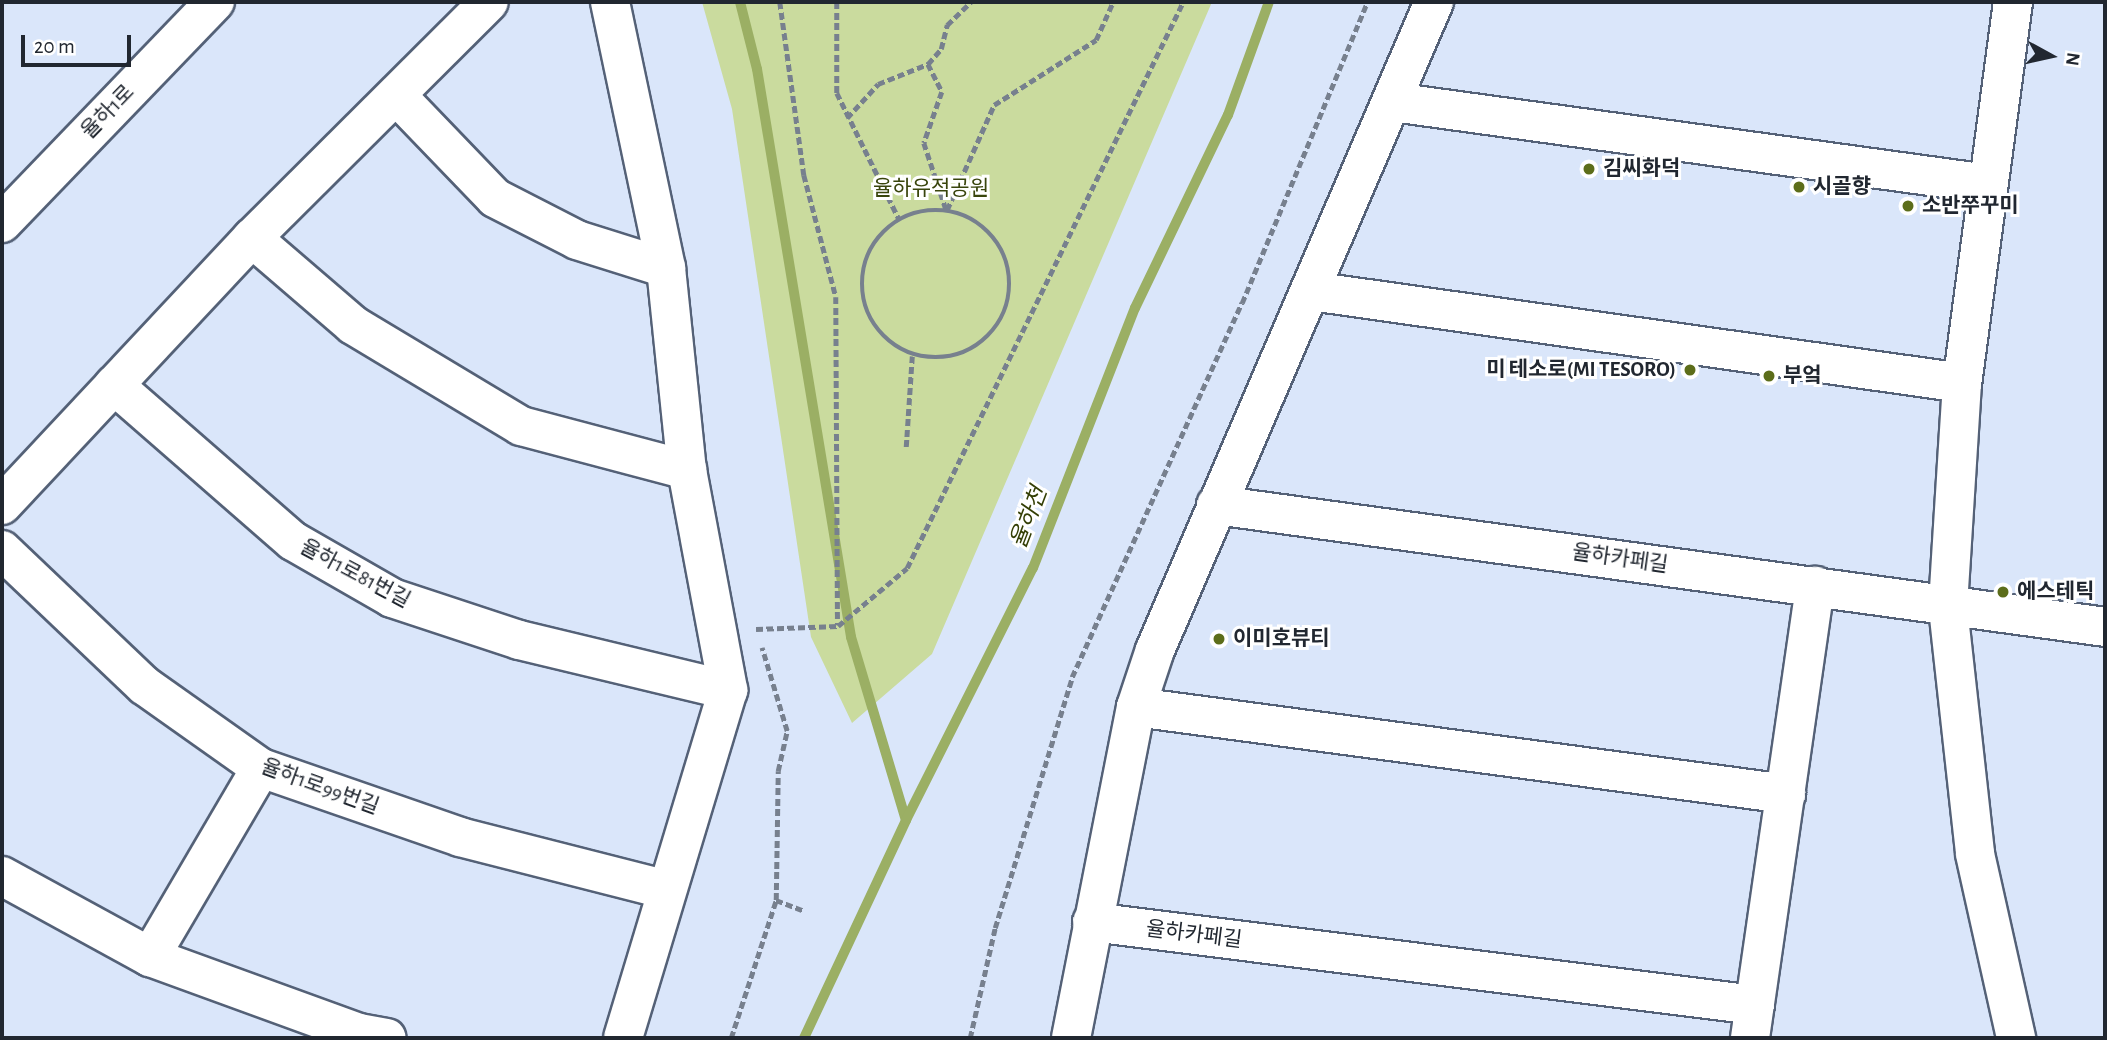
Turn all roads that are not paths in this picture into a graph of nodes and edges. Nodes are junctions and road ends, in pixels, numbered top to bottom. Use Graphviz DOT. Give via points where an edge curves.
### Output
graph roads {
  1 [pos="215,2"];
  2 [pos="489,2"];
  3 [pos="610,2"];
  4 [pos="1434,2"];
  5 [pos="2013,2"];
  6 [pos="397,96"];
  7 [pos="1393,102"];
  8 [pos="1988,184"];
  9 [pos="2,223"];
  10 [pos="252,238"];
  11 [pos="666,268"];
  12 [pos="1311,291"];
  13 [pos="1962,383"];
  14 [pos="114,385"];
  15 [pos="687,470"];
  16 [pos="2,505"];
  17 [pos="1216,505"];
  18 [pos="2,550"];
  19 [pos="1815,586"];
  20 [pos="1948,608"];
  21 [pos="2105,627"];
  22 [pos="728,690"];
  23 [pos="1136,707"];
  24 [pos="261,768"];
  25 [pos="1786,794"];
  26 [pos="2,876"];
  27 [pos="664,889"];
  28 [pos="1092,922"];
  29 [pos="150,957"];
  30 [pos="1753,1022"];
  31 [pos="387,1038"];
  32 [pos="623,1038"];
  33 [pos="1071,1038"];
  34 [pos="2016,1038"];
  1 -- 9 [label="street, 율하1로"];
  2 -- 6 [label="street"];
  3 -- 11 [label="street"];
  4 -- 7 [label="street"];
  5 -- 8 [label="street"];
  6 -- 10 [label="street"];
  6 -- 11 [label="street" via="495,198 576,240"];
  7 -- 8 [label="street"];
  7 -- 12 [label="street"];
  8 -- 13 [label="street"];
  10 -- 14 [label="street"];
  10 -- 15 [label="street" via="353,325 521,426"];
  11 -- 15 [label="street"];
  12 -- 13 [label="street"];
  12 -- 17 [label="street"];
  13 -- 20 [label="street"];
  14 -- 16 [label="street"];
  14 -- 22 [label="street, 율하1로81번길" via="293,541 392,598 519,640"];
  15 -- 22 [label="street"];
  17 -- 19 [label="street, 율하카페길"];
  17 -- 23 [label="street"];
  18 -- 24 [label="street, 율하1로99번길" via="145,686"];
  19 -- 20 [label="street"];
  19 -- 25 [label="street, 율하카페길"];
  20 -- 21 [label="street"];
  20 -- 34 [label="street" via="1975,854"];
  22 -- 27 [label="street"];
  23 -- 25 [label="street"];
  23 -- 28 [label="street"];
  24 -- 27 [label="street, 율하1로99번길" via="460,837"];
  24 -- 29 [label="street"];
  25 -- 30 [label="street, 율하카페길"];
  26 -- 29 [label="street"];
  27 -- 32 [label="street"];
  28 -- 30 [label="street, 율하카페길"];
  28 -- 33 [label="street"];
  29 -- 31 [label="street" via="359,1033"];
}
